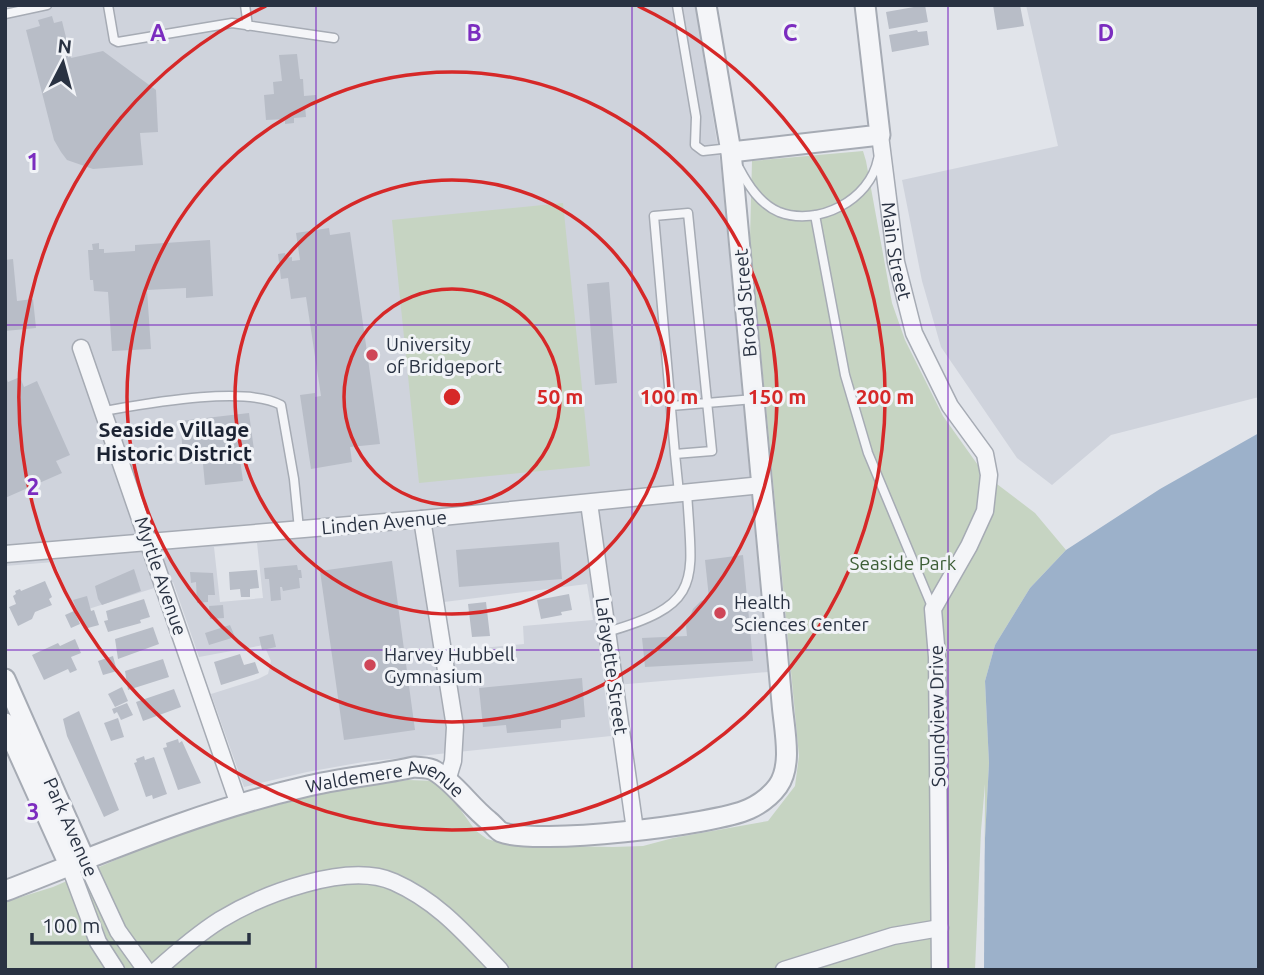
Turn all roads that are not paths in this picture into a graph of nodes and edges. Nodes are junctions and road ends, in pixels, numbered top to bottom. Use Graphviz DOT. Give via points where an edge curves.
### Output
graph roads {
  1 [pos="47,5"];
  2 [pos="108,5"];
  3 [pos="245,5"];
  4 [pos="677,5"];
  5 [pos="706,5"];
  6 [pos="866,5"];
  7 [pos="5,14"];
  8 [pos="248,26"];
  9 [pos="334,38"];
  10 [pos="880,135"];
  11 [pos="731,150"];
  12 [pos="815,215"];
  13 [pos="81,348"];
  14 [pos="754,399"];
  15 [pos="707,403"];
  16 [pos="671,406"];
  17 [pos="104,411"];
  18 [pos="675,454"];
  19 [pos="762,485"];
  20 [pos="683,493"];
  21 [pos="589,503"];
  22 [pos="422,519"];
  23 [pos="299,529"];
  24 [pos="149,541"];
  25 [pos="5,554"];
  26 [pos="933,609"];
  27 [pos="607,632"];
  28 [pos="5,678"];
  29 [pos="5,723"];
  30 [pos="786,769"];
  31 [pos="447,781"];
  32 [pos="239,805"];
  33 [pos="635,830"];
  34 [pos="78,863"];
  35 [pos="5,891"];
  36 [pos="940,928"];
  37 [pos="116,970"];
  38 [pos="146,970"];
  39 [pos="157,970"];
  40 [pos="500,970"];
  41 [pos="784,970"];
  42 [pos="940,970"];
  1 -- 7 [label="lane"];
  2 -- 8 [label="lane" via="118,42 232,23"];
  3 -- 8 [label="lane"];
  4 -- 11 [label="lane" via="696,117 695,145 703,151"];
  5 -- 11 [label="street, Broad Street"];
  6 -- 10 [label="street, Main Street"];
  8 -- 9 [label="lane"];
  10 -- 11 [label="street"];
  10 -- 12 [label="lane" via="870,182 852,200"];
  10 -- 26 [label="street, Main Street" via="896,262 910,322 950,406 985,454 989,475 985,511"];
  11 -- 12 [label="lane" via="764,202 791,215"];
  11 -- 14 [label="street, Broad Street"];
  12 -- 26 [label="lane" via="845,375 868,453"];
  13 -- 17 [label="street, Myrtle Avenue"];
  14 -- 15 [label="lane"];
  14 -- 19 [label="street, Broad Street"];
  15 -- 16 [label="lane"];
  15 -- 16 [label="lane" via="688,213 654,216"];
  15 -- 18 [label="lane" via="712,451"];
  16 -- 18 [label="lane"];
  17 -- 23 [label="lane" via="177,399 250,398 281,405"];
  17 -- 24 [label="street, Myrtle Avenue"];
  18 -- 20 [label="lane"];
  19 -- 20 [label="street, Linden Avenue"];
  19 -- 30 [label="street, Broad Street"];
  20 -- 21 [label="street, Linden Avenue"];
  20 -- 27 [label="lane" via="691,559 686,587 661,613"];
  21 -- 22 [label="street, Linden Avenue"];
  21 -- 27 [label="street, Lafayette Street"];
  22 -- 23 [label="street, Linden Avenue"];
  22 -- 31 [label="street" via="455,727"];
  23 -- 24 [label="street, Linden Avenue"];
  24 -- 25 [label="street, Linden Avenue"];
  24 -- 32 [label="street, Myrtle Avenue"];
  26 -- 36 [label="street, Soundview Drive"];
  27 -- 33 [label="street, Lafayette Street"];
  28 -- 34 [label="street, Park Avenue"];
  29 -- 34 [label="street, Park Avenue"];
  30 -- 33 [label="street, Waldemere Avenue" via="768,799 747,810"];
  31 -- 32 [label="street, Waldemere Avenue" via="433,769 414,767 303,787"];
  31 -- 33 [label="street, Waldemere Avenue" via="502,832 539,836"];
  32 -- 34 [label="street, Waldemere Avenue" via="160,829"];
  34 -- 35 [label="street, Waldemere Avenue"];
  34 -- 37 [label="street, Park Avenue" via="98,942"];
  34 -- 38 [label="street, Park Avenue"];
  36 -- 41 [label="street" via="893,936"];
  36 -- 42 [label="street, Soundview Drive"];
  39 -- 40 [label="street" via="221,920 277,893 322,878 361,875 392,881 438,906"];
}
